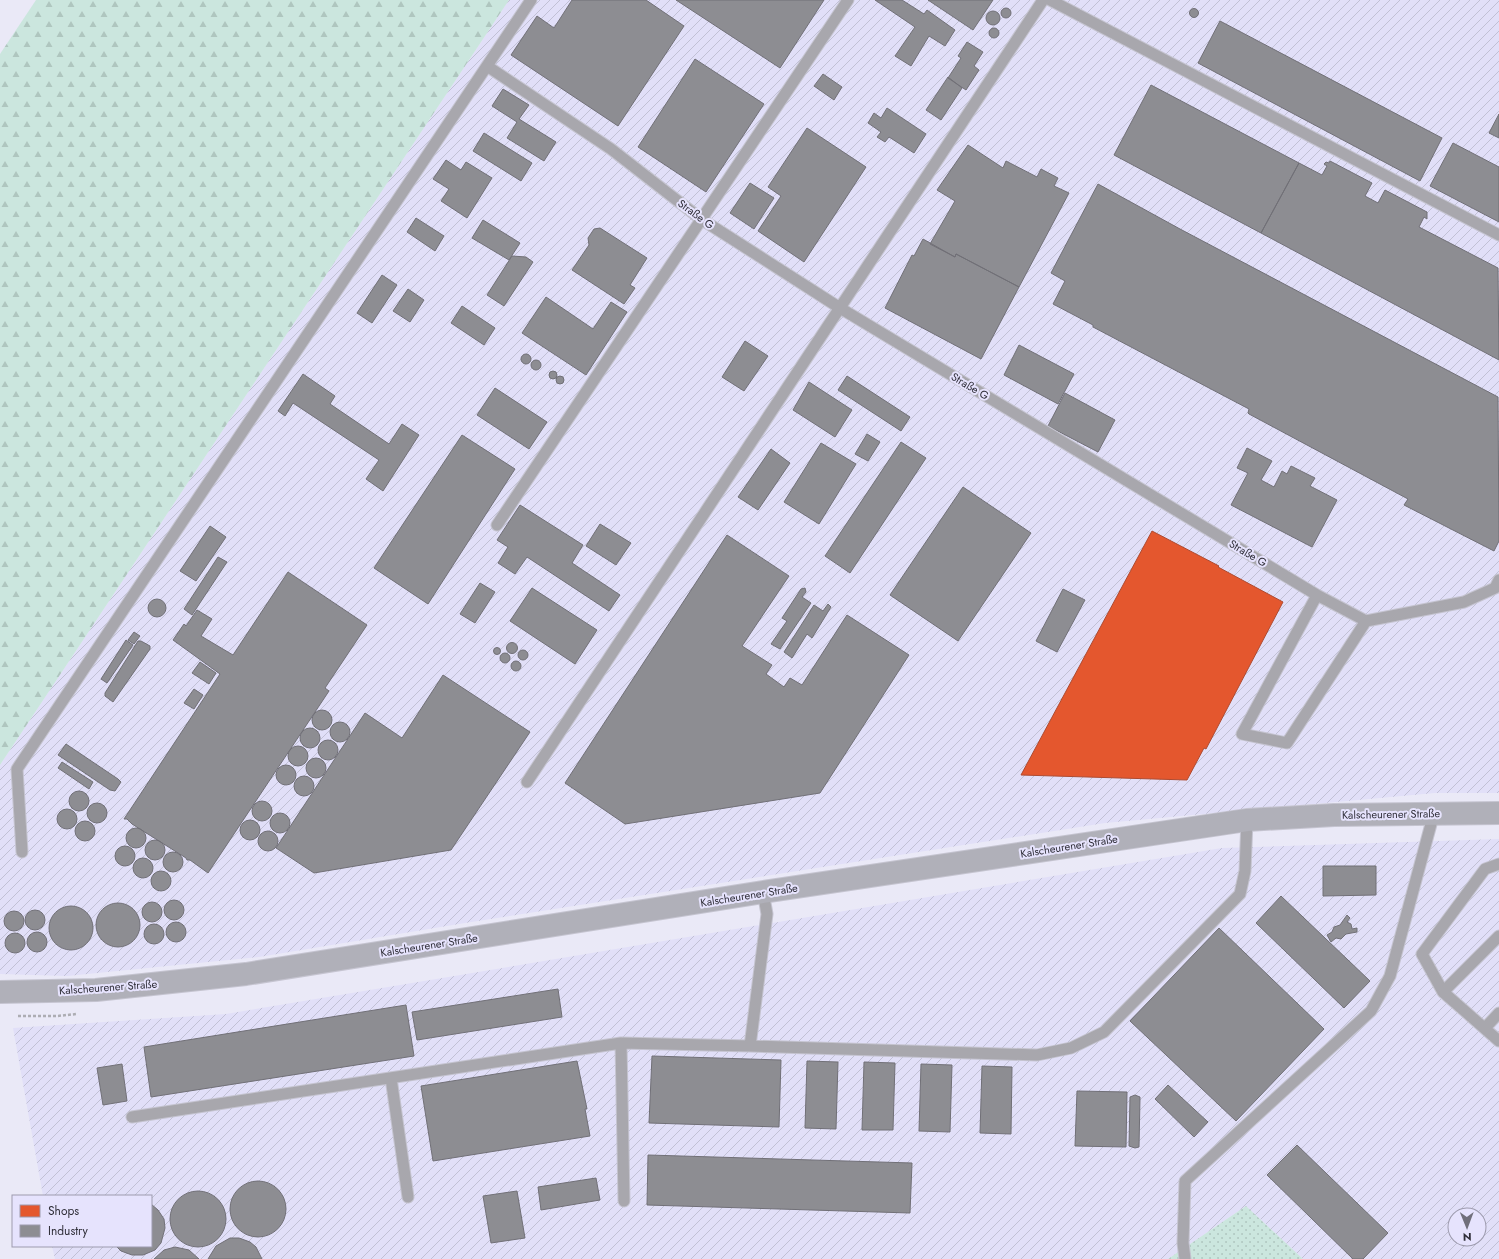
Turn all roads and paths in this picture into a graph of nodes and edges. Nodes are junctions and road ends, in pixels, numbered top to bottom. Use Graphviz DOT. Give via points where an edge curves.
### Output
graph roads {
  1 [pos="531,0"];
  2 [pos="848,0"];
  3 [pos="1043,0"];
  4 [pos="1050,0"];
  5 [pos="487,66"];
  6 [pos="701,219"];
  7 [pos="1499,235"];
  8 [pos="840,308"];
  9 [pos="497,525"];
  10 [pos="1498,586"];
  11 [pos="1317,595"];
  12 [pos="1366,621"];
  13 [pos="527,782"];
  14 [pos="1499,812"];
  15 [pos="1434,813"];
  16 [pos="1247,820"];
  17 [pos="22,852"];
  18 [pos="1499,864"];
  19 [pos="763,892"];
  20 [pos="1499,936"];
  21 [pos="0,992"];
  22 [pos="1443,992"];
  23 [pos="1499,1013"];
  24 [pos="1485,1028"];
  25 [pos="1499,1041"];
  26 [pos="621,1043"];
  27 [pos="750,1046"];
  28 [pos="391,1078"];
  29 [pos="132,1117"];
  30 [pos="408,1197"];
  31 [pos="624,1201"];
  32 [pos="1185,1259"];
  1 -- 5 [label="lane"];
  2 -- 6 [label="lane"];
  3 -- 8 [label="lane"];
  4 -- 7 [label="lane"];
  5 -- 6 [label="lane, Straße G" via="611,149"];
  5 -- 17 [label="lane" via="17,769"];
  6 -- 8 [label="lane, Straße G"];
  6 -- 9 [label="lane"];
  8 -- 11 [label="lane, Straße G"];
  8 -- 13 [label="lane"];
  10 -- 12 [label="lane" via="1464,602"];
  11 -- 12 [label="lane, Straße G"];
  11 -- 12 [label="lane" via="1242,734 1287,743"];
  14 -- 15 [label="main road, Kalscheurener Straße"];
  15 -- 16 [label="main road, Kalscheurener Straße"];
  15 -- 32 [label="lane" via="1390,976 1371,1011 1185,1182"];
  16 -- 19 [label="main road, Kalscheurener Straße"];
  16 -- 27 [label="lane" via="1245,871 1240,894 1104,1032 1070,1048 1037,1055"];
  18 -- 22 [label="lane" via="1485,869 1422,954"];
  19 -- 21 [label="main road, Kalscheurener Straße" via="246,974 96,990"];
  19 -- 27 [label="lane" via="767,914"];
  20 -- 22 [label="lane"];
  22 -- 24 [label="lane"];
  23 -- 24 [label="lane"];
  24 -- 25 [label="lane"];
  26 -- 27 [label="lane"];
  26 -- 28 [label="lane"];
  26 -- 31 [label="lane"];
  28 -- 29 [label="lane"];
  28 -- 30 [label="lane"];
}
